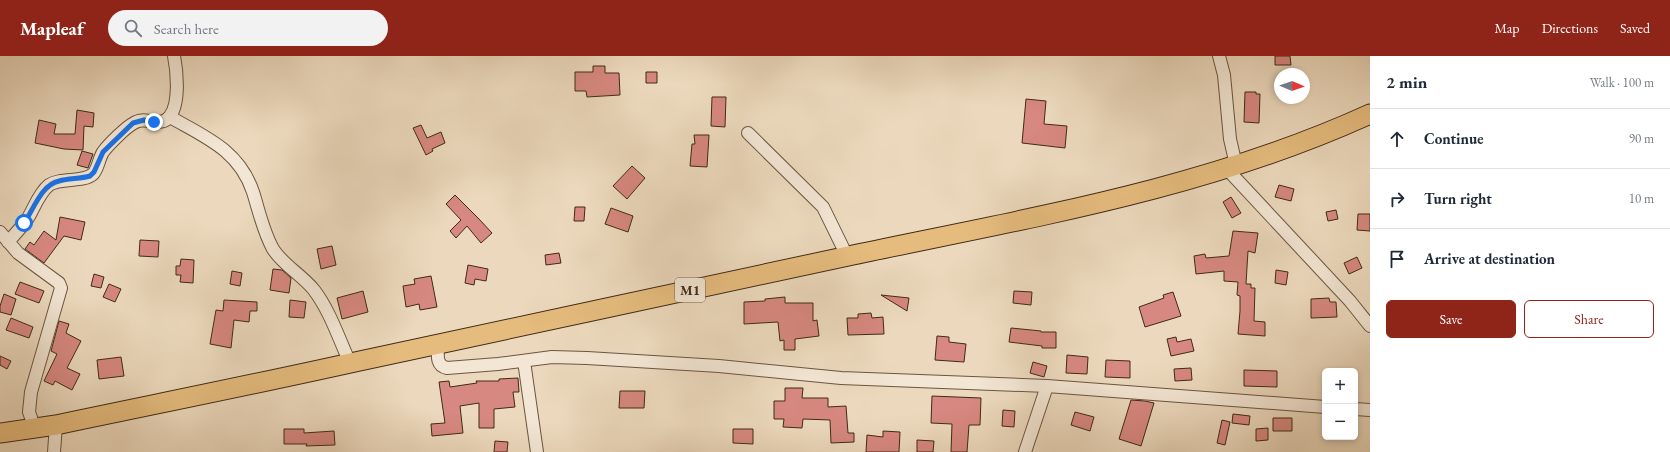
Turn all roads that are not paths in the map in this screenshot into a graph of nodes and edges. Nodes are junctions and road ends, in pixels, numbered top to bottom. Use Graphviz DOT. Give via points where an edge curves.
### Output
graph roads {
  1 [pos="174,56"];
  2 [pos="1222,59"];
  3 [pos="1370,114"];
  4 [pos="170,117"];
  5 [pos="748,133"];
  6 [pos="1231,167"];
  7 [pos="0,232"];
  8 [pos="8,242"];
  9 [pos="846,256"];
  10 [pos="1370,326"];
  11 [pos="438,344"];
  12 [pos="524,361"];
  13 [pos="350,364"];
  14 [pos="1047,386"];
  15 [pos="1322,407"];
  16 [pos="1358,409"];
  17 [pos="1370,410"];
  18 [pos="56,425"];
  19 [pos="34,429"];
  20 [pos="0,433"];
  21 [pos="54,452"];
  22 [pos="536,452"];
  23 [pos="1025,452"];
  1 -- 4 [label="street" via="176,86"];
  2 -- 6 [label="street"];
  3 -- 6 [label="highway, M1"];
  4 -- 8 [label="street" via="160,122 144,120 133,123 103,152 92,174 49,185"];
  4 -- 13 [label="street" via="216,144 239,163 247,175 271,245 278,256 315,291"];
  5 -- 9 [label="street" via="823,207"];
  6 -- 9 [label="highway, M1" via="1142,193 1052,214"];
  6 -- 10 [label="street"];
  7 -- 8 [label="street"];
  8 -- 19 [label="street" via="18,253 59,283 61,288 31,392 28,412"];
  9 -- 11 [label="highway, M1"];
  11 -- 12 [label="street" via="439,362 443,367"];
  11 -- 13 [label="highway, M1"];
  12 -- 14 [label="street" via="552,357 587,358 719,366 841,378"];
  12 -- 22 [label="street"];
  13 -- 18 [label="highway, M1"];
  14 -- 15 [label="street"];
  14 -- 23 [label="street"];
  16 -- 17 [label="street"];
  18 -- 19 [label="highway, M1"];
  18 -- 21 [label="street"];
  19 -- 20 [label="highway, M1"];
}
